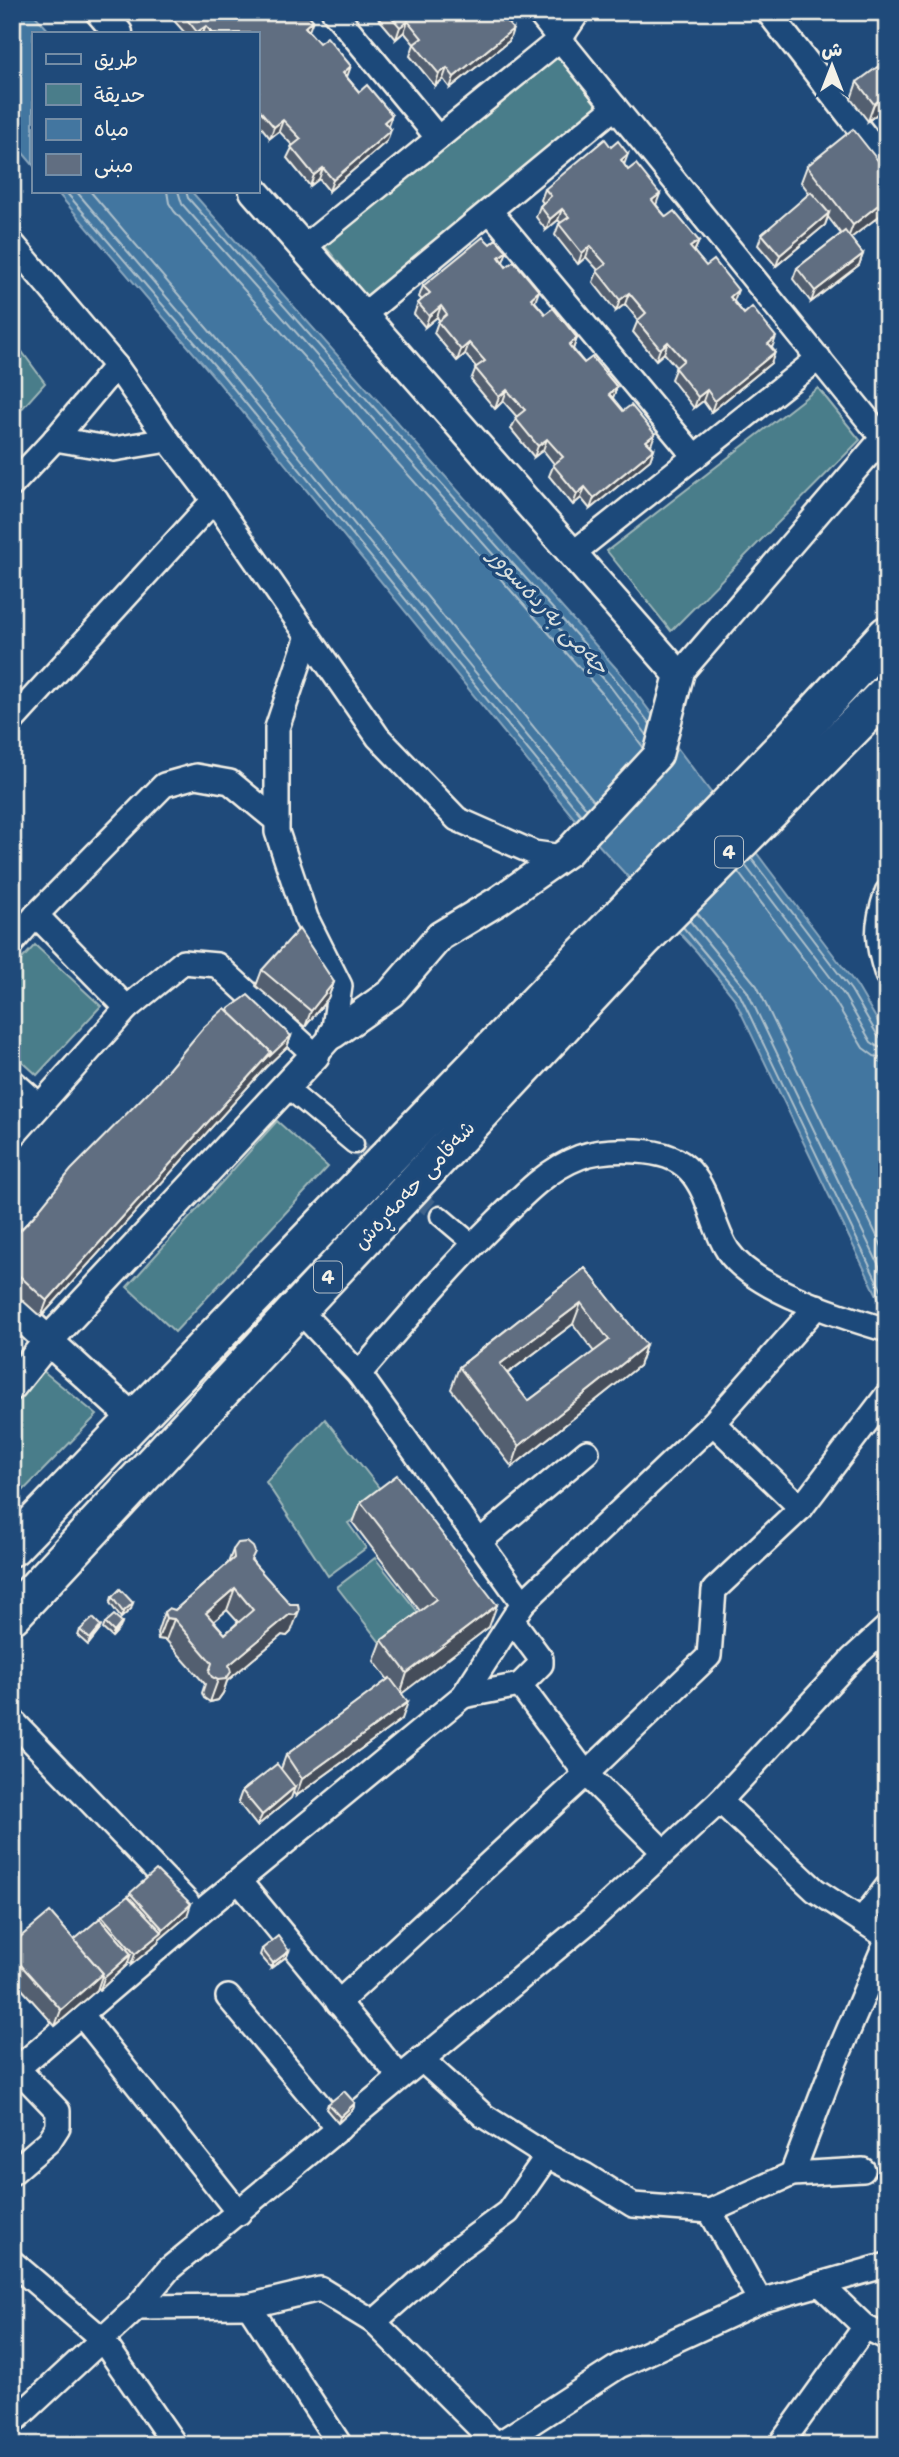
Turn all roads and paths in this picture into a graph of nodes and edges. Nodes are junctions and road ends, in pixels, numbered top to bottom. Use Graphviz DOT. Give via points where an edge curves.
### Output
graph roads {
  1 [pos="334,12"];
  2 [pos="538,12"];
  3 [pos="578,12"];
  4 [pos="768,12"];
  5 [pos="560,38"];
  6 [pos="615,107"];
  7 [pos="438,138"];
  8 [pos="887,164"];
  9 [pos="255,192"];
  10 [pos="490,211"];
  11 [pos="12,243"];
  12 [pos="303,248"];
  13 [pos="362,316"];
  14 [pos="819,358"];
  15 [pos="116,366"];
  16 [pos="884,435"];
  17 [pos="55,439"];
  18 [pos="168,440"];
  19 [pos="695,457"];
  20 [pos="12,485"];
  21 [pos="214,500"];
  22 [pos="572,554"];
  23 [pos="887,635"];
  24 [pos="308,636"];
  25 [pos="679,675"];
  26 [pos="887,693"];
  27 [pos="12,721"];
  28 [pos="801,754"];
  29 [pos="277,821"];
  30 [pos="562,857"];
  31 [pos="887,892"];
  32 [pos="36,915"];
  33 [pos="631,928"];
  34 [pos="12,943"];
  35 [pos="887,975"];
  36 [pos="127,1008"];
  37 [pos="334,1034"];
  38 [pos="315,1055"];
  39 [pos="466,1076"];
  40 [pos="12,1081"];
  41 [pos="286,1087"];
  42 [pos="489,1103"];
  43 [pos="39,1105"];
  44 [pos="12,1137"];
  45 [pos="354,1144"];
  46 [pos="440,1216"];
  47 [pos="473,1244"];
  48 [pos="817,1306"];
  49 [pos="12,1308"];
  50 [pos="299,1310"];
  51 [pos="887,1330"];
  52 [pos="48,1340"];
  53 [pos="359,1374"];
  54 [pos="12,1386"];
  55 [pos="887,1395"];
  56 [pos="134,1419"];
  57 [pos="713,1423"];
  58 [pos="587,1452"];
  59 [pos="801,1508"];
  60 [pos="479,1542"];
  61 [pos="12,1547"];
  62 [pos="518,1611"];
  63 [pos="12,1615"];
  64 [pos="887,1627"];
  65 [pos="520,1685"];
  66 [pos="463,1696"];
  67 [pos="12,1720"];
  68 [pos="586,1774"];
  69 [pos="720,1801"];
  70 [pos="664,1852"];
  71 [pos="239,1881"];
  72 [pos="887,1886"];
  73 [pos="198,1914"];
  74 [pos="862,1920"];
  75 [pos="887,1939"];
  76 [pos="228,1997"];
  77 [pos="338,2003"];
  78 [pos="82,2014"];
  79 [pos="421,2059"];
  80 [pos="15,2066"];
  81 [pos="401,2077"];
  82 [pos="339,2129"];
  83 [pos="547,2156"];
  84 [pos="863,2170"];
  85 [pos="12,2173"];
  86 [pos="792,2174"];
  87 [pos="710,2211"];
  88 [pos="239,2213"];
  89 [pos="12,2262"];
  90 [pos="887,2264"];
  91 [pos="820,2284"];
  92 [pos="760,2301"];
  93 [pos="249,2306"];
  94 [pos="137,2307"];
  95 [pos="374,2322"];
  96 [pos="865,2327"];
  97 [pos="101,2338"];
  98 [pos="887,2338"];
  99 [pos="12,2423"];
  100 [pos="175,2445"];
  101 [pos="340,2445"];
  102 [pos="497,2445"];
  103 [pos="780,2445"];
  1 -- 7 [label="street"];
  2 -- 5 [label="street"];
  3 -- 5 [label="street"];
  4 -- 8 [label="street"];
  5 -- 6 [label="street"];
  5 -- 7 [label="street"];
  6 -- 10 [label="street"];
  6 -- 14 [label="street"];
  7 -- 12 [label="street"];
  9 -- 12 [label="street"];
  10 -- 13 [label="street"];
  10 -- 19 [label="street"];
  11 -- 15 [label="street"];
  12 -- 13 [label="street"];
  13 -- 22 [label="street"];
  14 -- 16 [label="street"];
  14 -- 19 [label="street"];
  15 -- 17 [label="street"];
  15 -- 18 [label="street"];
  16 -- 25 [label="street"];
  17 -- 18 [label="street" via="114,449"];
  17 -- 20 [label="street"];
  18 -- 21 [label="street"];
  19 -- 22 [label="street"];
  21 -- 24 [label="street"];
  21 -- 27 [label="street"];
  22 -- 25 [label="street"];
  23 -- 28 [label="highway, 4"];
  24 -- 29 [label="street" via="277,728"];
  24 -- 30 [label="street" via="378,737 457,819 534,853"];
  25 -- 30 [label="street" via="658,755"];
  26 -- 28 [label="highway, 4"];
  28 -- 33 [label="highway, 4"];
  29 -- 32 [label="street" via="230,782 195,776 164,785"];
  29 -- 37 [label="street" via="306,918 340,986"];
  30 -- 37 [label="street" via="440,936 391,993"];
  31 -- 35 [label="street" via="877,944"];
  32 -- 34 [label="street"];
  32 -- 36 [label="street"];
  33 -- 39 [label="highway, شەقامی حەمەڕەش / 4"];
  33 -- 42 [label="highway, شەقامی حەمەڕەش / 4"];
  36 -- 38 [label="street" via="183,962 218,965"];
  36 -- 43 [label="street"];
  37 -- 38 [label="street"];
  38 -- 41 [label="street"];
  39 -- 42 [label="highway"];
  39 -- 56 [label="highway, شەقامی حەمەڕەش / 4"];
  40 -- 43 [label="street"];
  41 -- 45 [label="street"];
  41 -- 52 [label="street"];
  42 -- 50 [label="highway, شەقامی حەمەڕەش / 4"];
  43 -- 44 [label="street"];
  46 -- 47 [label="street"];
  47 -- 48 [label="street" via="543,1176 581,1156 611,1150 667,1155 688,1168 706,1193 719,1234 745,1270"];
  47 -- 53 [label="street"];
  48 -- 51 [label="street"];
  48 -- 57 [label="street"];
  49 -- 52 [label="street"];
  50 -- 53 [label="street"];
  50 -- 63 [label="highway, شەقامی حەمەڕەش / 4"];
  52 -- 54 [label="street"];
  52 -- 56 [label="street"];
  53 -- 60 [label="street"];
  55 -- 59 [label="street"];
  56 -- 61 [label="highway, شەقامی حەمەڕەش / 4"];
  57 -- 59 [label="street"];
  57 -- 62 [label="street"];
  58 -- 60 [label="street"];
  59 -- 68 [label="street" via="714,1590 709,1656"];
  60 -- 62 [label="street"];
  62 -- 65 [label="street" via="541,1659"];
  62 -- 66 [label="street"];
  64 -- 69 [label="street"];
  65 -- 66 [label="street"];
  65 -- 68 [label="street"];
  66 -- 71 [label="street"];
  67 -- 73 [label="street"];
  68 -- 70 [label="street"];
  68 -- 77 [label="street"];
  69 -- 70 [label="street"];
  69 -- 74 [label="street" via="815,1890"];
  70 -- 79 [label="street" via="593,1918"];
  71 -- 73 [label="street"];
  71 -- 77 [label="street"];
  72 -- 74 [label="street"];
  73 -- 78 [label="street"];
  74 -- 75 [label="street"];
  75 -- 86 [label="street"];
  76 -- 82 [label="street"];
  77 -- 81 [label="street"];
  78 -- 80 [label="street"];
  78 -- 88 [label="street"];
  79 -- 81 [label="street"];
  79 -- 83 [label="street" via="484,2116"];
  80 -- 85 [label="street" via="58,2111 58,2127"];
  81 -- 82 [label="street"];
  82 -- 88 [label="street"];
  83 -- 87 [label="street" via="633,2205"];
  83 -- 95 [label="street" via="508,2212 452,2253"];
  84 -- 86 [label="street"];
  86 -- 87 [label="street"];
  87 -- 92 [label="street"];
  88 -- 94 [label="street" via="169,2269"];
  89 -- 97 [label="street"];
  90 -- 91 [label="street"];
  91 -- 92 [label="street"];
  91 -- 96 [label="street"];
  92 -- 102 [label="street" via="619,2366"];
  93 -- 94 [label="street"];
  93 -- 95 [label="street" via="320,2289"];
  93 -- 101 [label="street"];
  94 -- 97 [label="street"];
  95 -- 102 [label="street"];
  96 -- 98 [label="street"];
  96 -- 103 [label="street"];
  97 -- 99 [label="street"];
  97 -- 100 [label="street"];
}
